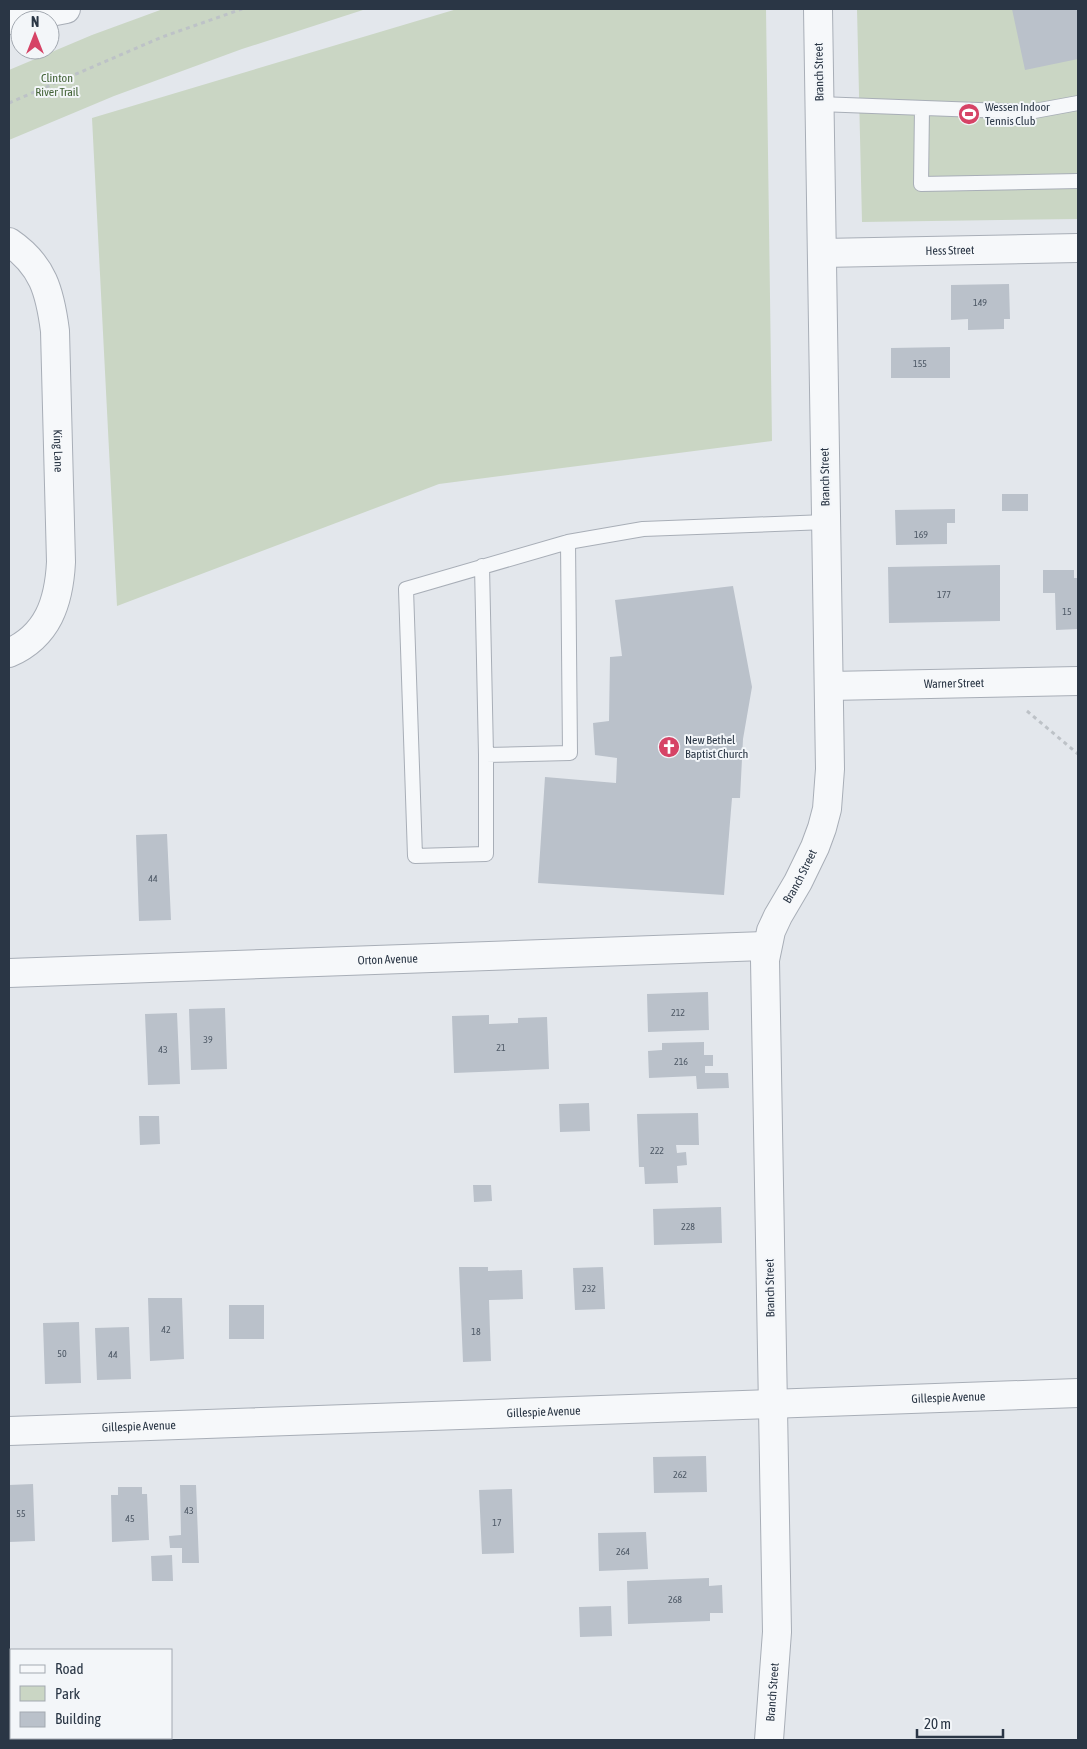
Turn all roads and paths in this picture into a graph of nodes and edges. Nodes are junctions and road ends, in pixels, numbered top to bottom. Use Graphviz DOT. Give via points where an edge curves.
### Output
graph roads {
  1 [pos="66,9"];
  2 [pos="242,9"];
  3 [pos="818,9"];
  4 [pos="9,20"];
  5 [pos="9,103"];
  6 [pos="1078,103"];
  7 [pos="819,104"];
  8 [pos="922,108"];
  9 [pos="1078,181"];
  10 [pos="9,242"];
  11 [pos="1078,248"];
  12 [pos="822,253"];
  13 [pos="826,522"];
  14 [pos="568,542"];
  15 [pos="482,566"];
  16 [pos="9,653"];
  17 [pos="1078,681"];
  18 [pos="1012,683"];
  19 [pos="829,686"];
  20 [pos="1078,754"];
  21 [pos="486,755"];
  22 [pos="767,946"];
  23 [pos="9,973"];
  24 [pos="1078,1393"];
  25 [pos="772,1405"];
  26 [pos="9,1431"];
  27 [pos="769,1740"];
  1 -- 4 [label="street"];
  2 -- 5 [label="path" via="162,37"];
  3 -- 7 [label="street, Branch Street"];
  6 -- 8 [label="lane" via="1029,112"];
  7 -- 8 [label="lane"];
  7 -- 12 [label="street, Branch Street"];
  8 -- 9 [label="lane" via="921,184"];
  10 -- 16 [label="street, King Lane" via="37,269 46,286 52,310 61,562 56,598 45,623 36,636"];
  11 -- 12 [label="street, Hess Street"];
  12 -- 13 [label="street, Branch Street"];
  13 -- 14 [label="lane" via="643,529"];
  13 -- 19 [label="street, Branch Street"];
  14 -- 15 [label="lane"];
  14 -- 21 [label="lane" via="570,753"];
  15 -- 21 [label="lane"];
  15 -- 21 [label="lane" via="406,589 416,856 486,854"];
  17 -- 18 [label="street, Warner Street"];
  18 -- 19 [label="street, Warner Street"];
  18 -- 20 [label="path" via="1013,699"];
  19 -- 22 [label="street, Branch Street" via="827,809 815,847 778,916"];
  22 -- 23 [label="street, Orton Avenue"];
  22 -- 25 [label="street, Branch Street"];
  24 -- 25 [label="street, Gillespie Avenue"];
  25 -- 26 [label="street, Gillespie Avenue"];
  25 -- 27 [label="street, Branch Street" via="777,1632"];
}
